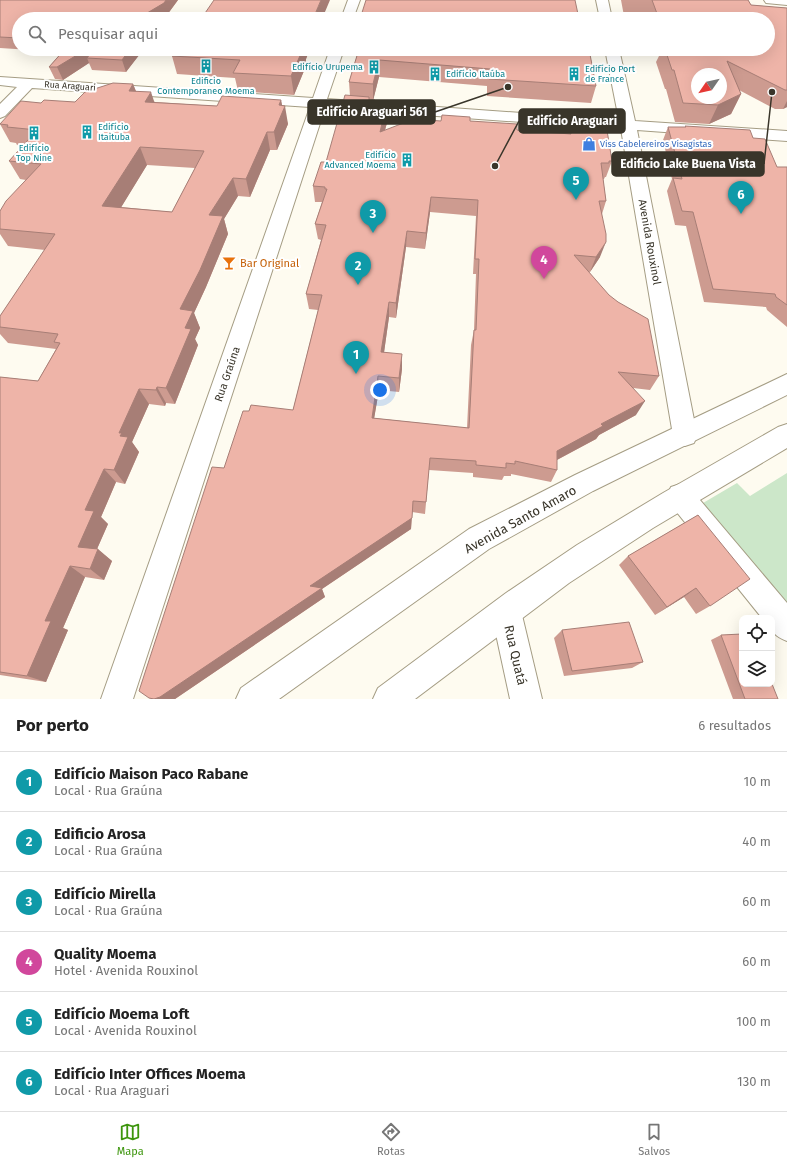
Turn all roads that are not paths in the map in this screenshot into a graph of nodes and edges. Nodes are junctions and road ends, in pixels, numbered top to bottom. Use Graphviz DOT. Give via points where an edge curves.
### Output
graph roads {
  1 [pos="354,0"];
  2 [pos="602,0"];
  3 [pos="770,0"];
  4 [pos="787,1"];
  5 [pos="350,12"];
  6 [pos="605,12"];
  7 [pos="334,56"];
  8 [pos="614,56"];
  9 [pos="0,81"];
  10 [pos="28,83"];
  11 [pos="318,102"];
  12 [pos="0,113"];
  13 [pos="629,125"];
  14 [pos="787,136"];
  15 [pos="787,384"];
  16 [pos="685,435"];
  17 [pos="787,435"];
  18 [pos="680,496"];
  19 [pos="506,611"];
  20 [pos="787,626"];
  21 [pos="117,699"];
  22 [pos="252,699"];
  23 [pos="389,699"];
  24 [pos="526,699"];
  1 -- 5 [label="street"];
  2 -- 6 [label="street"];
  3 -- 4 [label="street"];
  7 -- 11 [label="street, Rua Graúna"];
  8 -- 13 [label="street, Avenida Rouxinol"];
  9 -- 10 [label="street, Rua Araguari"];
  10 -- 11 [label="street, Rua Araguari"];
  10 -- 12 [label="street"];
  11 -- 13 [label="street, Rua Araguari"];
  11 -- 21 [label="street, Rua Graúna"];
  13 -- 14 [label="street, Rua Araguari"];
  13 -- 16 [label="street, Avenida Rouxinol"];
  15 -- 16 [label="street, Avenida Santo Amaro"];
  16 -- 22 [label="street, Avenida Santo Amaro" via="584,483 479,539"];
  17 -- 18 [label="street"];
  18 -- 19 [label="street"];
  18 -- 20 [label="street"];
  19 -- 23 [label="street"];
  19 -- 24 [label="street, Rua Quatá"];
}
